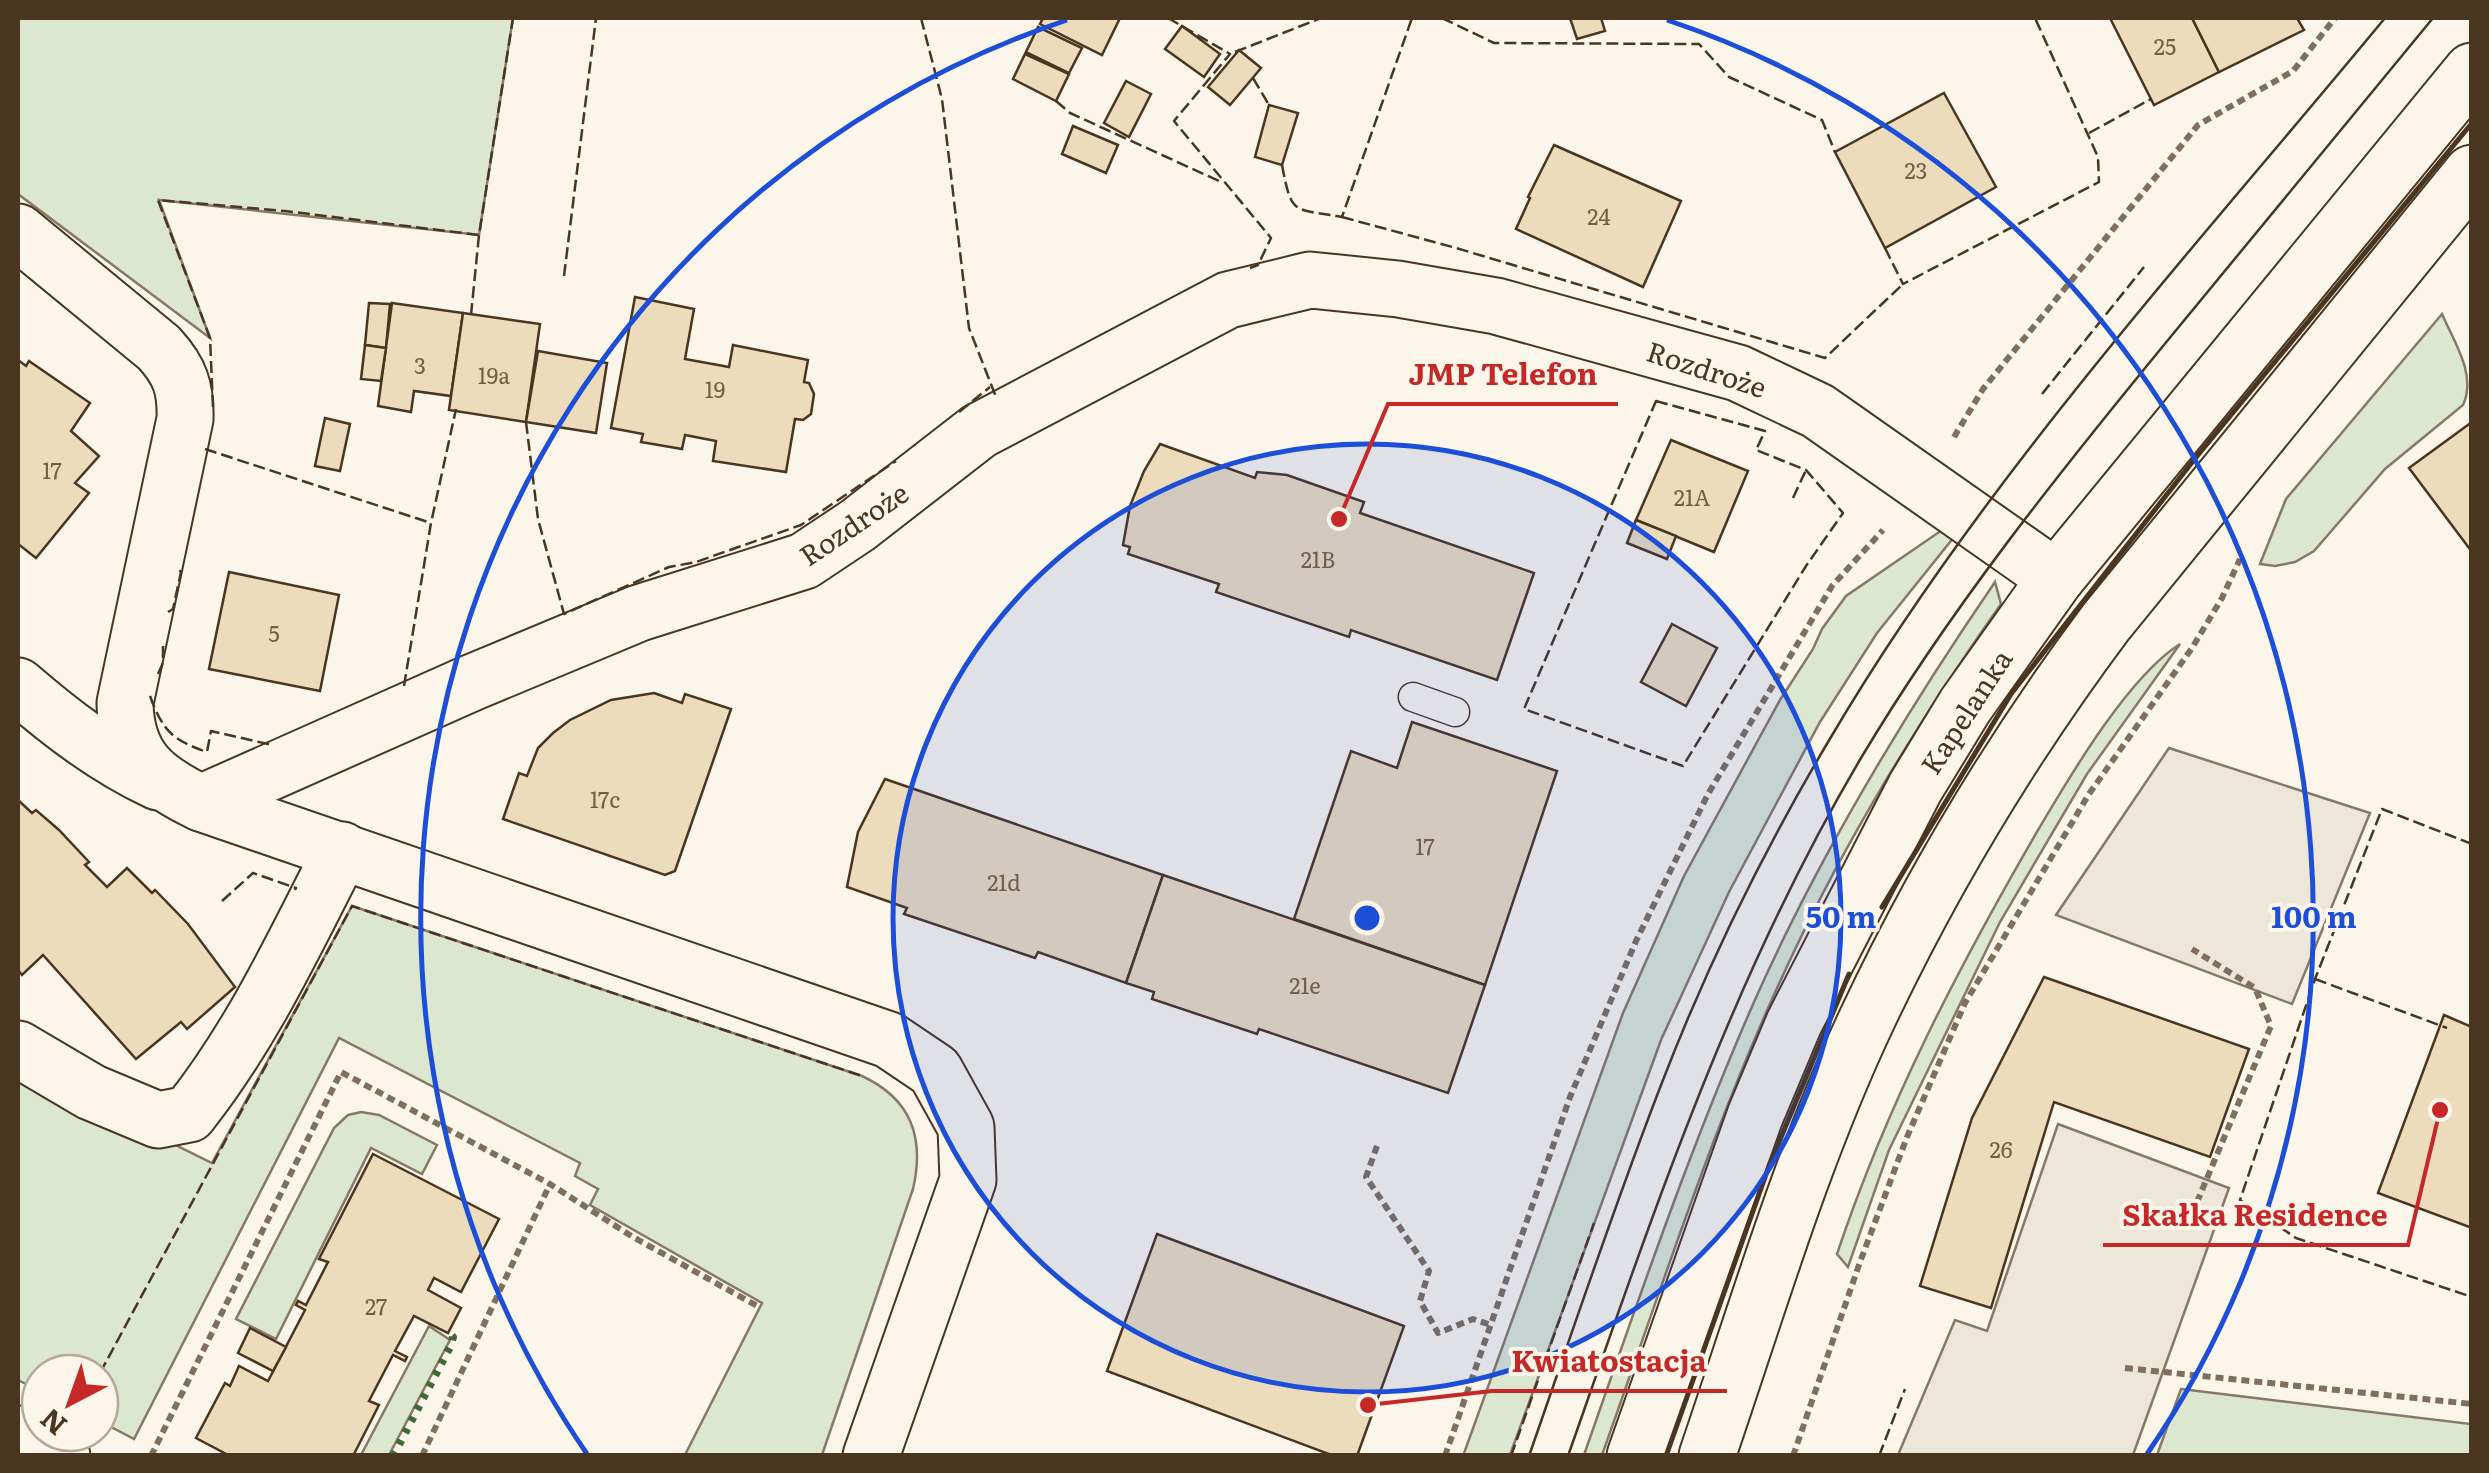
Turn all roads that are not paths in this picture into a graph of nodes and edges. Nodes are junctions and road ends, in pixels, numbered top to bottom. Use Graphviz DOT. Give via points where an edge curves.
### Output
graph roads {
  1 [pos="2472,71"];
  2 [pos="2472,173"];
  3 [pos="18,232"];
  4 [pos="2056,578"];
  5 [pos="18,686"];
  6 [pos="1412,697"];
  7 [pos="1456,712"];
  8 [pos="183,794"];
  9 [pos="342,850"];
  10 [pos="18,1049"];
  11 [pos="18,1434"];
  12 [pos="62,1456"];
  13 [pos="871,1456"];
  14 [pos="1635,1456"];
  15 [pos="1707,1456"];
  1 -- 4 [label="street, Kapelanka"];
  2 -- 15 [label="street" via="2106,622 2000,775 1867,1020 1818,1135"];
  3 -- 8 [label="street" via="131,324 174,364 183,382 185,419 125,703 142,763"];
  4 -- 8 [label="street, Rozdroże" via="1818,410 1738,373 1496,306 1310,280 1228,300 979,431 804,560 638,614"];
  4 -- 14 [label="street, Kapelanka" via="1915,788 1794,1024"];
  5 -- 8 [label="street" via="72,733"];
  6 -- 7 [label="lane"];
  8 -- 9 [label="street"];
  9 -- 10 [label="street" via="218,1078 189,1114 158,1120 91,1092"];
  9 -- 13 [label="street" via="889,1040 935,1071 966,1127 968,1180"];
  11 -- 12 [label="street"];
}
